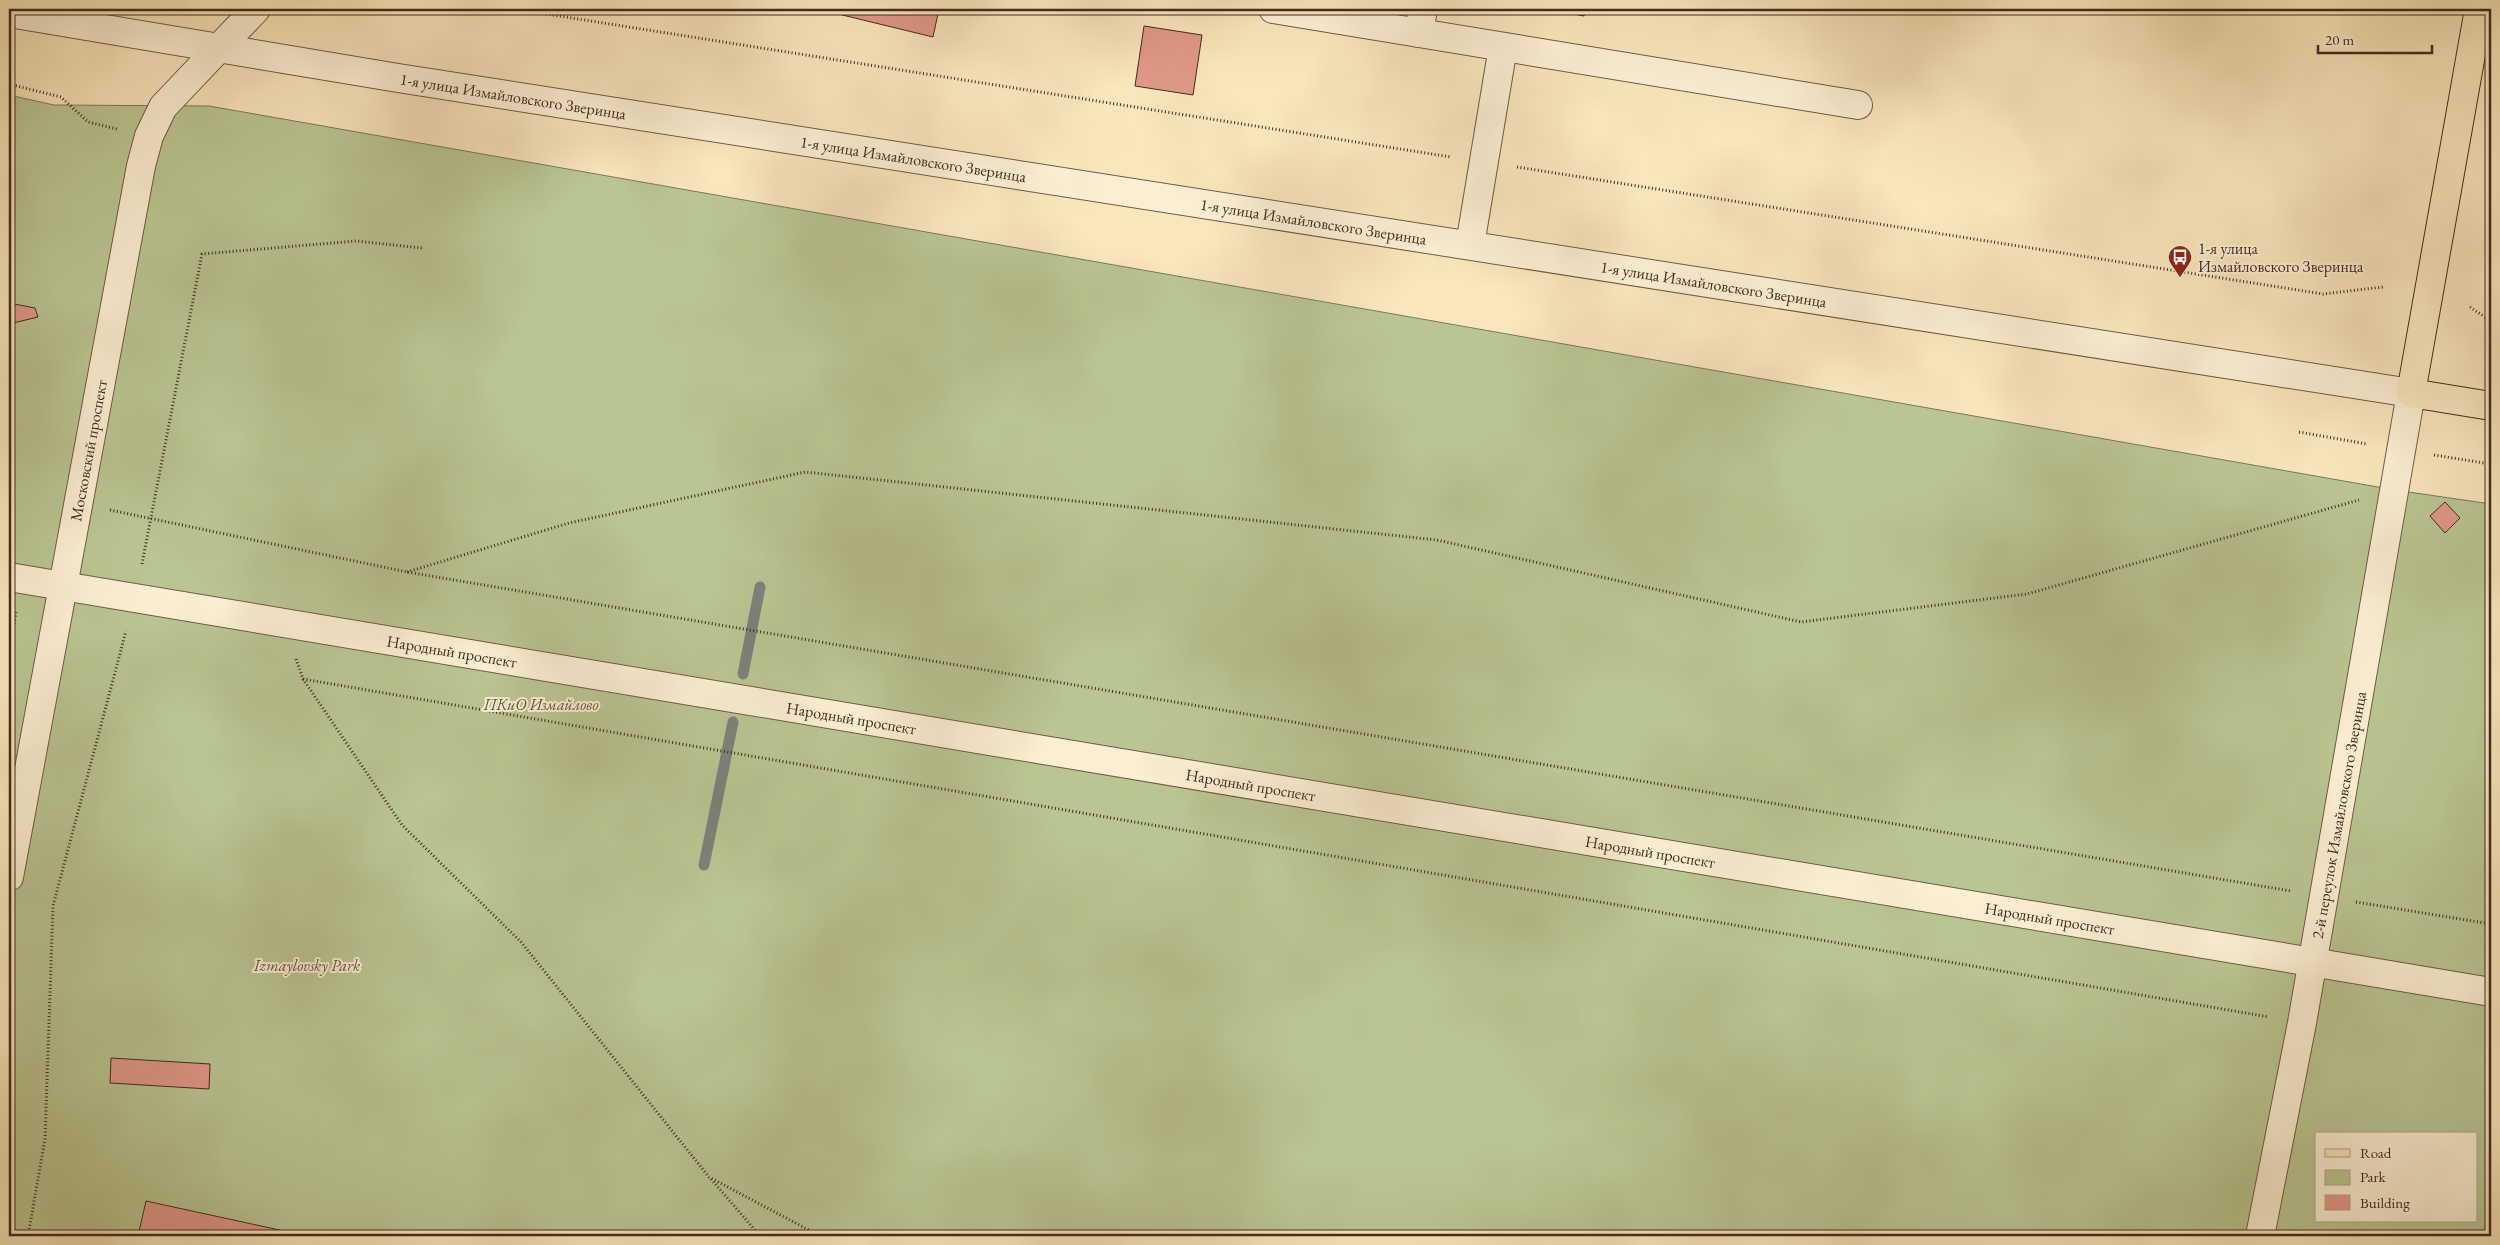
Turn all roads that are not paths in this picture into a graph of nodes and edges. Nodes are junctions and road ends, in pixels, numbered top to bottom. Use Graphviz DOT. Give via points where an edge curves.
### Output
graph roads {
  1 [pos="256,9"];
  2 [pos="1273,9"];
  3 [pos="2480,9"];
  4 [pos="9,13"];
  5 [pos="1421,21"];
  6 [pos="1503,47"];
  7 [pos="217,48"];
  8 [pos="1858,105"];
  9 [pos="1470,245"];
  10 [pos="2411,393"];
  11 [pos="2491,406"];
  12 [pos="9,577"];
  13 [pos="63,586"];
  14 [pos="9,876"];
  15 [pos="2313,962"];
  16 [pos="2491,992"];
  17 [pos="2260,1236"];
  1 -- 7 [label="street"];
  2 -- 5 [label="street"];
  3 -- 10 [label="main road"];
  4 -- 7 [label="street, 1-я улица Измайловского Зверинца"];
  5 -- 6 [label="street"];
  6 -- 8 [label="street"];
  6 -- 9 [label="street"];
  7 -- 9 [label="street, 1-я улица Измайловского Зверинца"];
  7 -- 13 [label="street, Московский проспект" via="163,107 149,136"];
  9 -- 10 [label="street, 1-я улица Измайловского Зверинца"];
  10 -- 11 [label="main road"];
  10 -- 15 [label="street, 2-й переулок Измайловского Зверинца"];
  12 -- 13 [label="street, Народный проспект"];
  13 -- 14 [label="street, Московский проспект"];
  13 -- 15 [label="street, Народный проспект"];
  15 -- 16 [label="street, Народный проспект"];
  15 -- 17 [label="street, 2-й переулок Измайловского Зверинца"];
}
